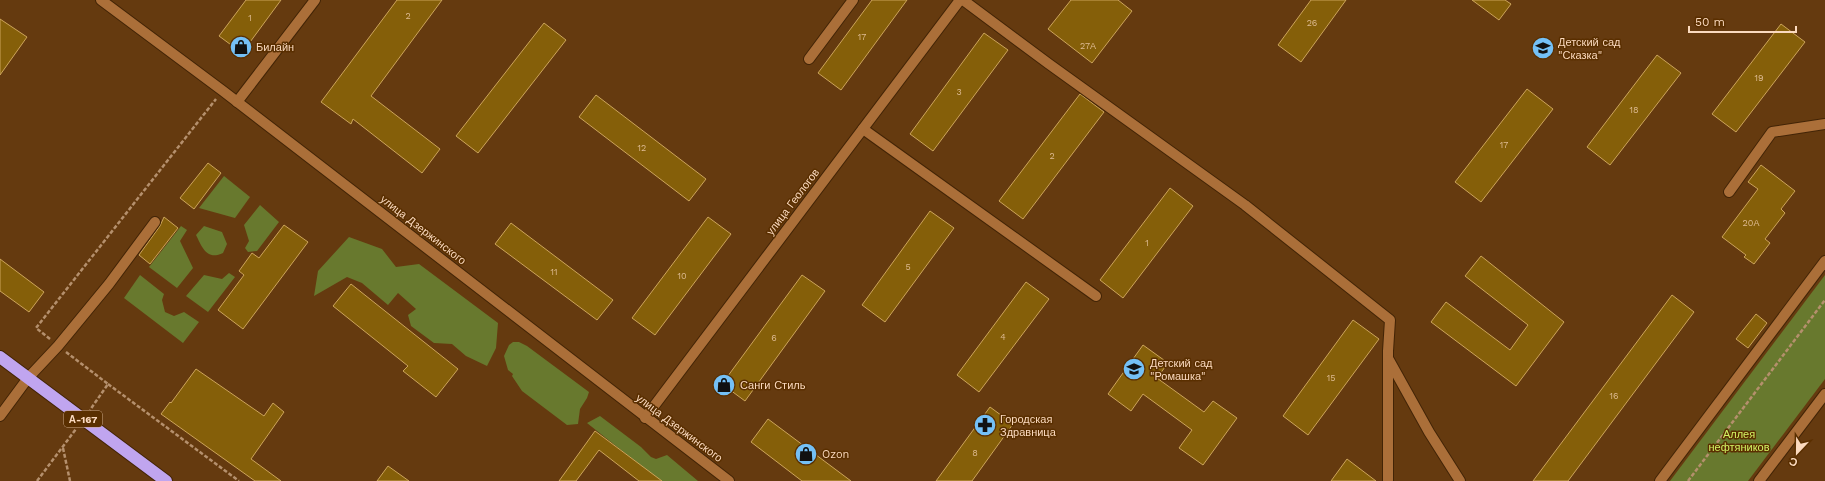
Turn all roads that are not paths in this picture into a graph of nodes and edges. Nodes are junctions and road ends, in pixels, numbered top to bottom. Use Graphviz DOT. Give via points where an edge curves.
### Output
graph roads {
  1 [pos="315,0"];
  2 [pos="853,0"];
  3 [pos="962,0"];
  4 [pos="108,2"];
  5 [pos="809,59"];
  6 [pos="237,102"];
  7 [pos="1825,124"];
  8 [pos="863,129"];
  9 [pos="1729,192"];
  10 [pos="155,222"];
  11 [pos="1825,261"];
  12 [pos="1096,296"];
  13 [pos="0,357"];
  14 [pos="1388,359"];
  15 [pos="28,378"];
  16 [pos="1825,394"];
  17 [pos="0,416"];
  18 [pos="646,418"];
  19 [pos="166,481"];
  20 [pos="729,481"];
  21 [pos="1388,481"];
  22 [pos="1460,481"];
  23 [pos="1660,481"];
  24 [pos="1759,481"];
  1 -- 6 [label="street"];
  2 -- 5 [label="street"];
  3 -- 8 [label="street, улица Геологов"];
  3 -- 14 [label="street" via="1245,204 1390,320"];
  4 -- 6 [label="street, улица Дзержинского"];
  6 -- 18 [label="street, улица Дзержинского"];
  7 -- 9 [label="street" via="1772,132"];
  8 -- 12 [label="street"];
  8 -- 18 [label="street, улица Геологов"];
  10 -- 15 [label="street" via="109,284"];
  11 -- 23 [label="street"];
  13 -- 15 [label="highway, А-167"];
  14 -- 21 [label="street"];
  14 -- 22 [label="street"];
  15 -- 17 [label="street"];
  15 -- 19 [label="highway, А-167"];
  16 -- 24 [label="street"];
  18 -- 20 [label="street, улица Дзержинского"];
}
